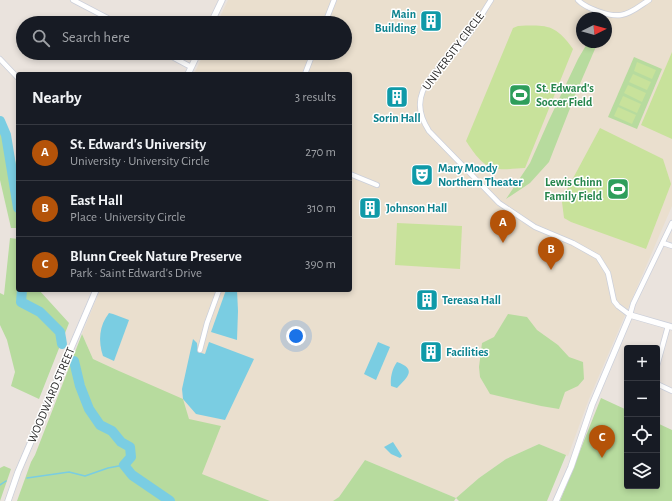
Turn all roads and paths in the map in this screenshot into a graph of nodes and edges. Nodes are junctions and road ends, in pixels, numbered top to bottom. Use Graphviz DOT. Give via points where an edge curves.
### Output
graph roads {
  1 [pos="73,0"];
  2 [pos="222,0"];
  3 [pos="334,0"];
  4 [pos="491,0"];
  5 [pos="578,0"];
  6 [pos="649,0"];
  7 [pos="104,16"];
  8 [pos="214,16"];
  9 [pos="328,16"];
  10 [pos="0,59"];
  11 [pos="178,60"];
  12 [pos="194,60"];
  13 [pos="310,60"];
  14 [pos="191,67"];
  15 [pos="189,72"];
  16 [pos="306,72"];
  17 [pos="16,76"];
  18 [pos="352,175"];
  19 [pos="377,185"];
  20 [pos="672,222"];
  21 [pos="663,243"];
  22 [pos="672,246"];
  23 [pos="95,292"];
  24 [pos="218,292"];
  25 [pos="630,315"];
  26 [pos="670,326"];
  27 [pos="200,350"];
  28 [pos="660,357"];
  29 [pos="660,385"];
  30 [pos="672,391"];
  31 [pos="8,501"];
  32 [pos="556,501"];
  1 -- 7 [label="street"];
  2 -- 8 [label="street"];
  3 -- 9 [label="street"];
  4 -- 25 [label="street, UNIVERSITY CIRCLE" via="464,42 424,86 419,103 423,123 499,203 535,227 598,257 608,273 614,300"];
  5 -- 6 [label="street" via="589,8 622,15"];
  10 -- 17 [label="street"];
  11 -- 14 [label="street"];
  12 -- 14 [label="street"];
  13 -- 16 [label="street"];
  14 -- 15 [label="street"];
  18 -- 19 [label="street"];
  20 -- 21 [label="street"];
  21 -- 22 [label="street"];
  21 -- 25 [label="street"];
  23 -- 31 [label="street, WOODWARD STREET"];
  24 -- 27 [label="street"];
  25 -- 26 [label="street"];
  25 -- 32 [label="street" via="592,405"];
  26 -- 28 [label="street"];
  29 -- 30 [label="street"];
}
